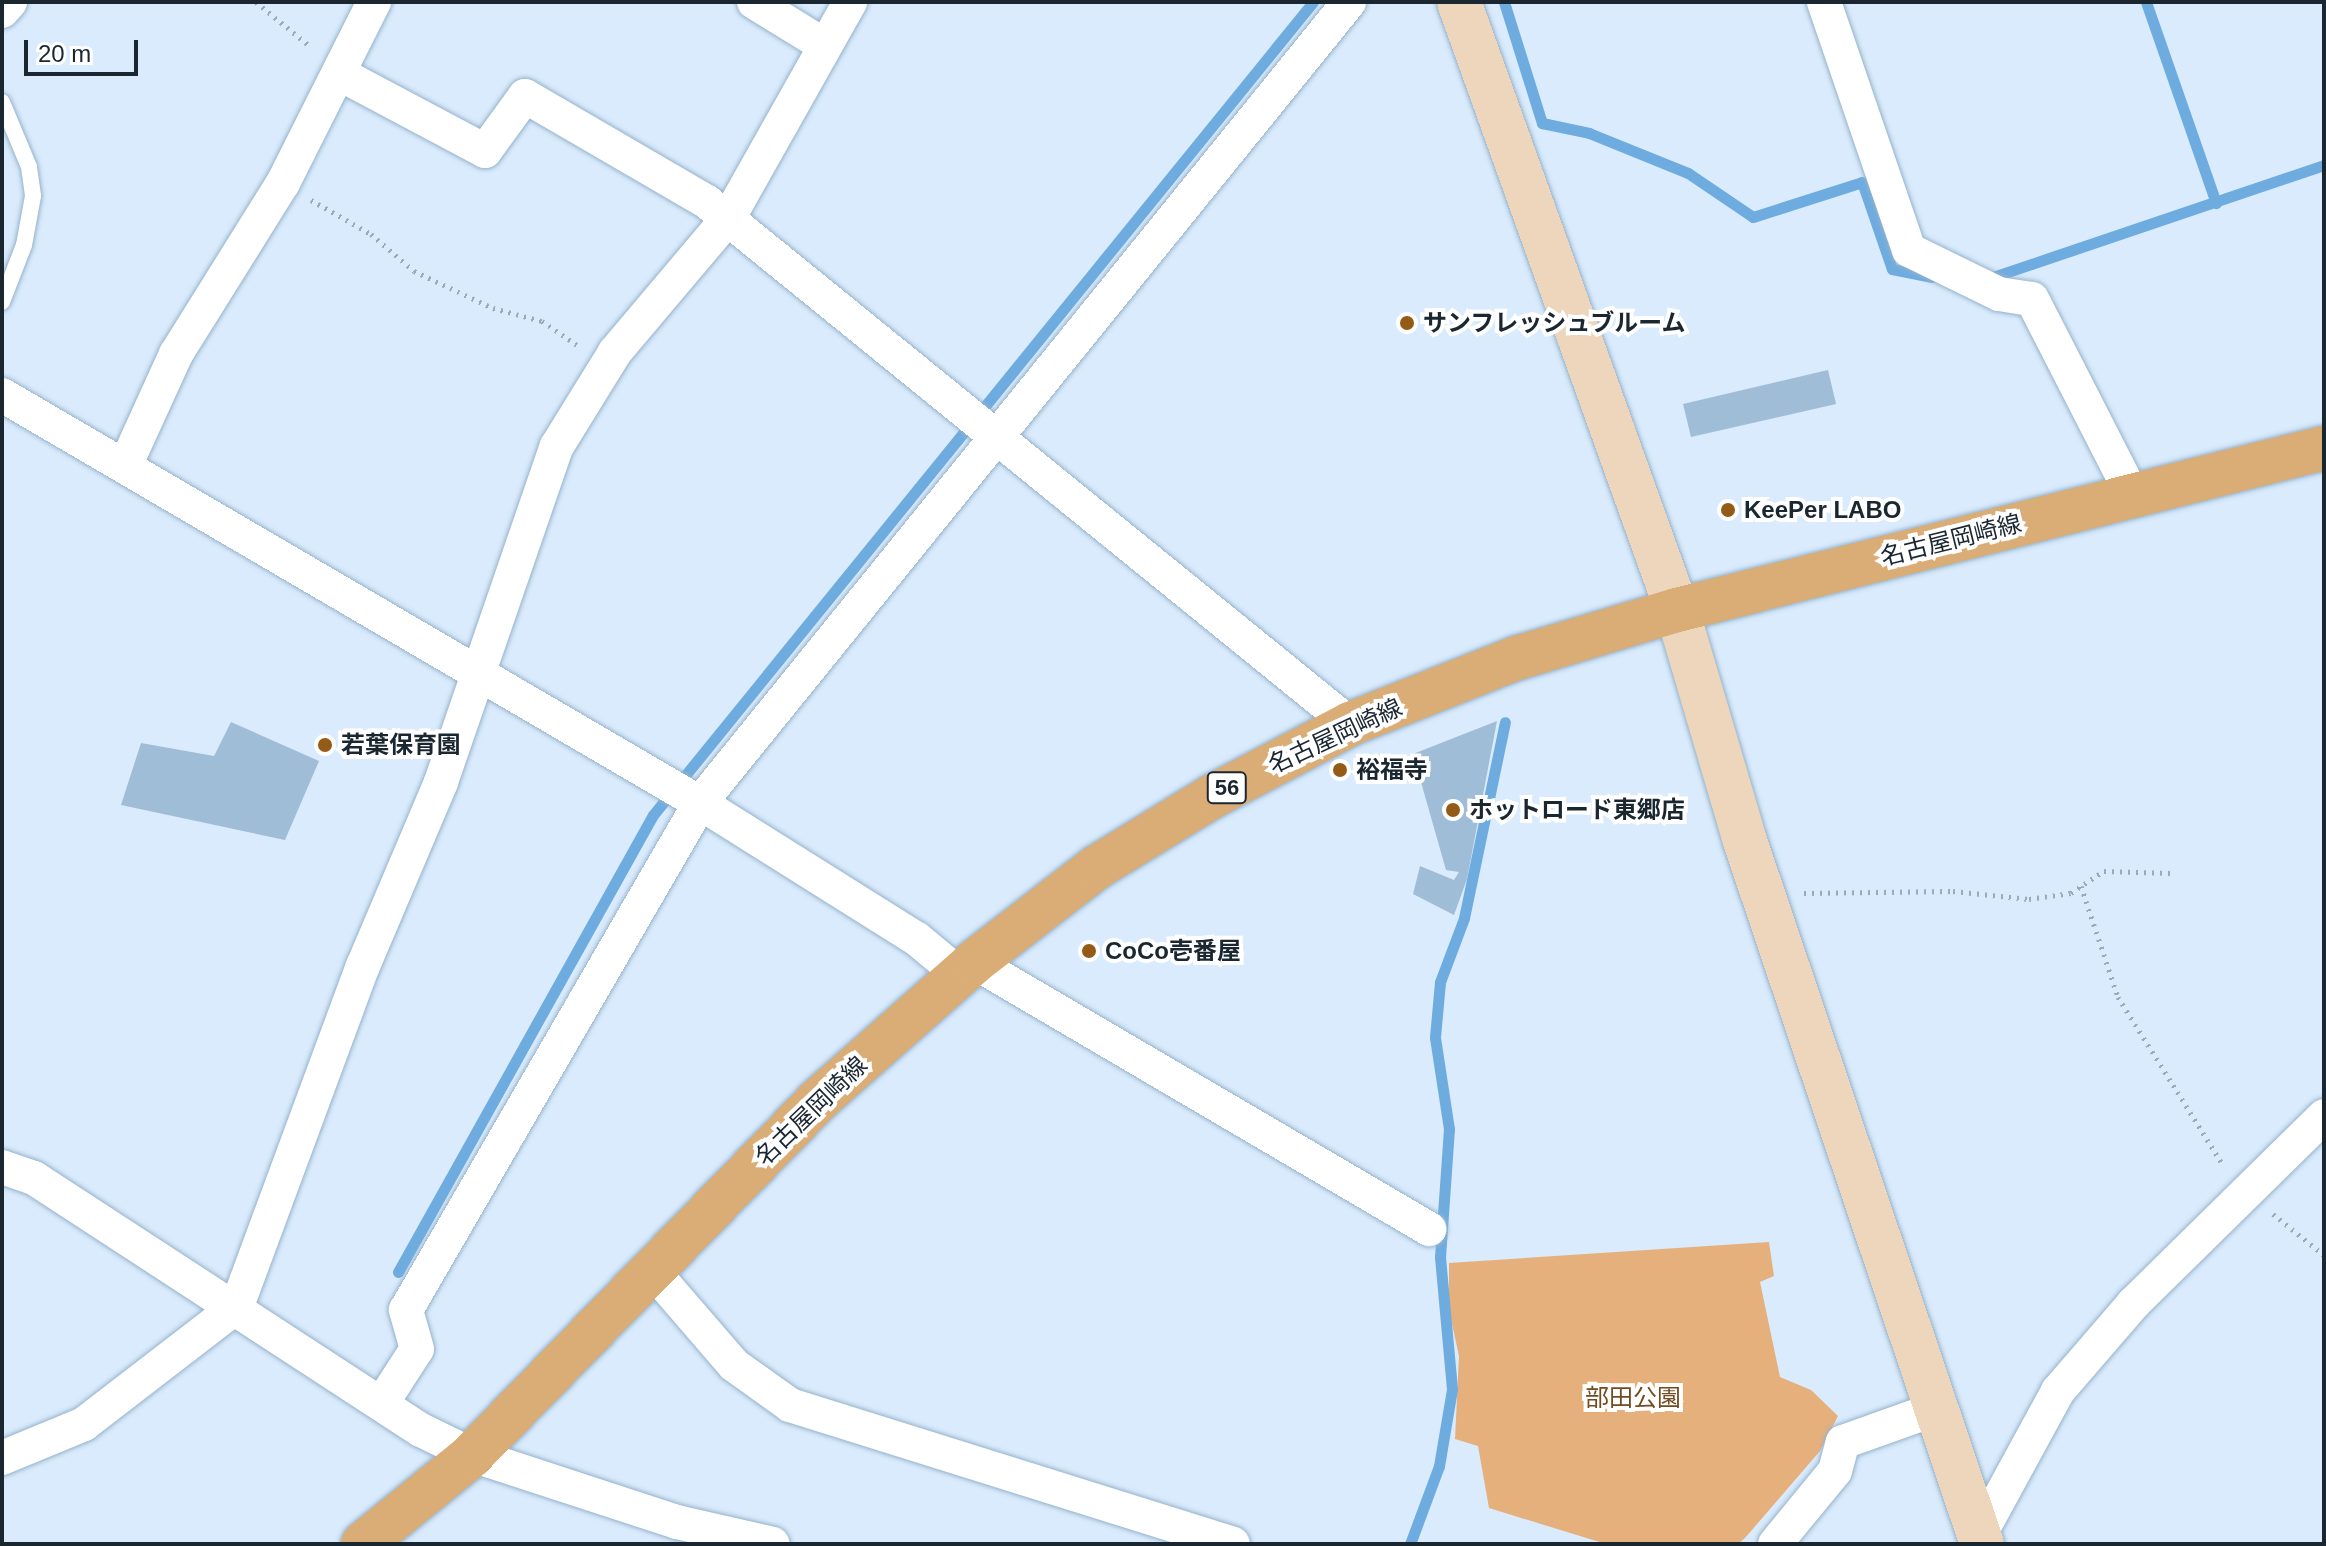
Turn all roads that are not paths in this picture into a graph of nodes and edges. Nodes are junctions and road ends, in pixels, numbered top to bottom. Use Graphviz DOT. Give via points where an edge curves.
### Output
graph roads {
  1 [pos="10,2"];
  2 [pos="374,2"];
  3 [pos="754,2"];
  4 [pos="850,2"];
  5 [pos="1349,2"];
  6 [pos="1459,2"];
  7 [pos="1824,2"];
  8 [pos="2,11"];
  9 [pos="824,45"];
  10 [pos="344,70"];
  11 [pos="2,102"];
  12 [pos="729,217"];
  13 [pos="2,302"];
  14 [pos="2,395"];
  15 [pos="997,437"];
  16 [pos="2324,448"];
  17 [pos="125,466"];
  18 [pos="2132,494"];
  19 [pos="1677,610"];
  20 [pos="478,672"];
  21 [pos="1350,724"];
  22 [pos="700,803"];
  23 [pos="967,968"];
  24 [pos="2324,1116"];
  25 [pos="2,1167"];
  26 [pos="1429,1229"];
  27 [pos="652,1270"];
  28 [pos="237,1306"];
  29 [pos="382,1403"];
  30 [pos="1933,1410"];
  31 [pos="472,1455"];
  32 [pos="2,1458"];
  33 [pos="1981,1540"];
  34 [pos="363,1544"];
  35 [pos="773,1544"];
  36 [pos="1233,1544"];
  37 [pos="1775,1544"];
  1 -- 8 [label="street"];
  2 -- 10 [label="street"];
  3 -- 9 [label="street"];
  4 -- 9 [label="street"];
  5 -- 15 [label="street"];
  6 -- 19 [label="street"];
  7 -- 18 [label="street" via="1909,250 1999,294 2032,299"];
  9 -- 12 [label="street"];
  10 -- 12 [label="street" via="485,151 525,96"];
  10 -- 17 [label="street" via="283,183 176,354"];
  11 -- 13 [label="lane" via="29,167 33,196 24,245"];
  12 -- 15 [label="street"];
  12 -- 20 [label="street" via="607,366 557,446"];
  14 -- 17 [label="street"];
  15 -- 21 [label="street"];
  15 -- 22 [label="street"];
  16 -- 18 [label="main road, 名古屋岡崎線 / 56"];
  17 -- 20 [label="street"];
  18 -- 19 [label="main road, 名古屋岡崎線 / 56"];
  19 -- 21 [label="main road, 名古屋岡崎線 / 56" via="1517,658"];
  19 -- 30 [label="street" via="1764,898"];
  20 -- 22 [label="street"];
  20 -- 28 [label="street"];
  21 -- 23 [label="main road, 名古屋岡崎線 / 56" via="1213,796 1097,867"];
  22 -- 23 [label="street"];
  22 -- 29 [label="street" via="406,1310 417,1349"];
  23 -- 26 [label="street"];
  23 -- 27 [label="main road, 名古屋岡崎線 / 56" via="816,1102"];
  24 -- 33 [label="street" via="2246,1190 2058,1391"];
  25 -- 28 [label="street" via="34,1178"];
  27 -- 31 [label="main road, 名古屋岡崎線 / 56"];
  27 -- 36 [label="street" via="734,1365 790,1405"];
  28 -- 29 [label="street"];
  28 -- 32 [label="street" via="84,1424"];
  29 -- 31 [label="street"];
  30 -- 33 [label="street"];
  30 -- 37 [label="street" via="1843,1442 1835,1471"];
  31 -- 34 [label="main road, 名古屋岡崎線 / 56"];
  31 -- 35 [label="street" via="677,1522"];
}
